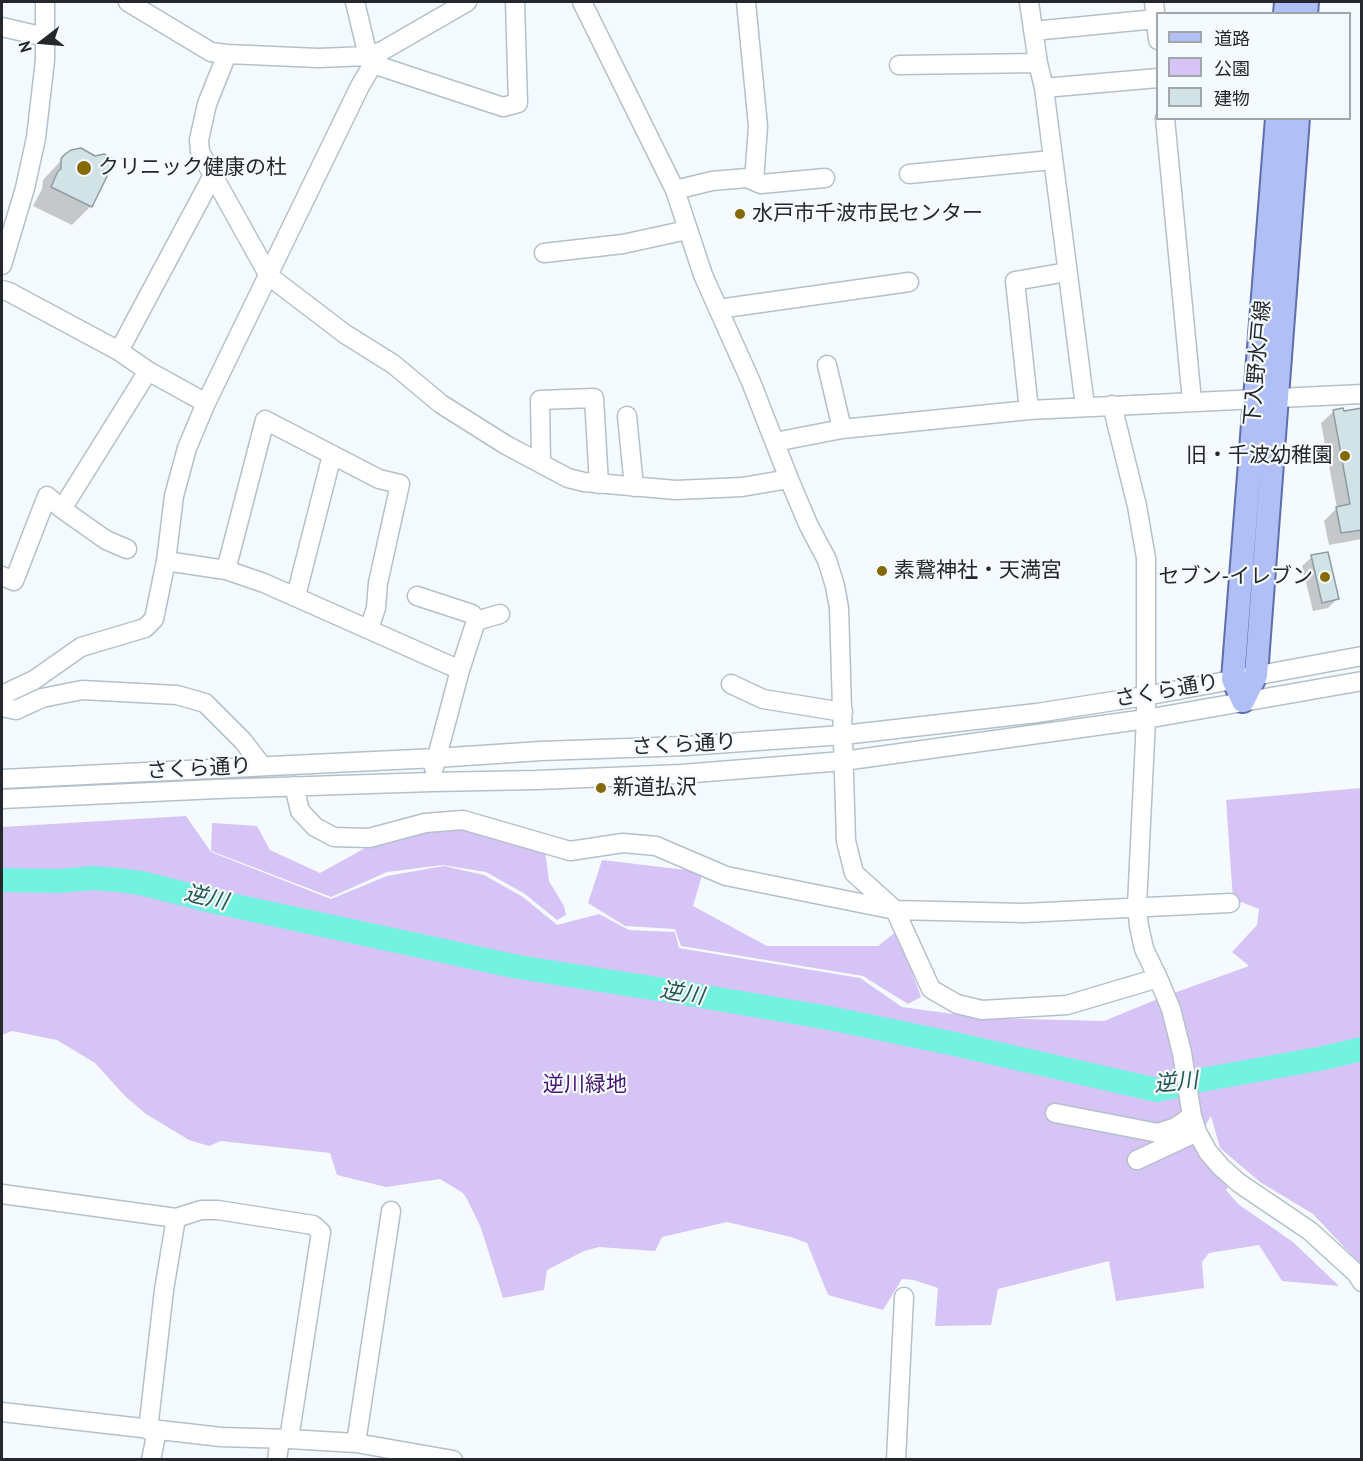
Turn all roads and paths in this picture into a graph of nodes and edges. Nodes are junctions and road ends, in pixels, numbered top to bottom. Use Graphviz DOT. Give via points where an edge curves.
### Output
graph roads {
  1 [pos="45,2"];
  2 [pos="129,2"];
  3 [pos="355,2"];
  4 [pos="467,2"];
  5 [pos="515,2"];
  6 [pos="582,2"];
  7 [pos="746,2"];
  8 [pos="1029,2"];
  9 [pos="1155,10"];
  10 [pos="2,27"];
  11 [pos="1033,31"];
  12 [pos="45,37"];
  13 [pos="227,54"];
  14 [pos="370,60"];
  15 [pos="1038,63"];
  16 [pos="899,65"];
  17 [pos="1156,78"];
  18 [pos="1044,88"];
  19 [pos="1165,120"];
  20 [pos="1277,120"];
  21 [pos="1298,120"];
  22 [pos="1052,160"];
  23 [pos="909,174"];
  24 [pos="212,177"];
  25 [pos="825,178"];
  26 [pos="754,181"];
  27 [pos="675,190"];
  28 [pos="687,230"];
  29 [pos="544,253"];
  30 [pos="2,265"];
  31 [pos="1067,272"];
  32 [pos="269,276"];
  33 [pos="909,282"];
  34 [pos="4,297"];
  35 [pos="718,309"];
  36 [pos="119,351"];
  37 [pos="827,365"];
  38 [pos="148,371"];
  39 [pos="1362,394"];
  40 [pos="1265,399"];
  41 [pos="1191,401"];
  42 [pos="206,404"];
  43 [pos="1112,405"];
  44 [pos="1085,406"];
  45 [pos="1029,410"];
  46 [pos="627,416"];
  47 [pos="842,429"];
  48 [pos="775,442"];
  49 [pos="332,455"];
  50 [pos="541,463"];
  51 [pos="789,479"];
  52 [pos="599,484"];
  53 [pos="634,487"];
  54 [pos="62,509"];
  55 [pos="127,549"];
  56 [pos="166,561"];
  57 [pos="226,570"];
  58 [pos="2,576"];
  59 [pos="296,596"];
  60 [pos="417,596"];
  61 [pos="500,614"];
  62 [pos="476,621"];
  63 [pos="369,629"];
  64 [pos="1362,656"];
  65 [pos="460,670"];
  66 [pos="1256,675"];
  67 [pos="1233,679"];
  68 [pos="1362,681"];
  69 [pos="731,684"];
  70 [pos="2,695"];
  71 [pos="1145,696"];
  72 [pos="1243,701"];
  73 [pos="2,707"];
  74 [pos="843,712"];
  75 [pos="1146,719"];
  76 [pos="843,735"];
  77 [pos="436,758"];
  78 [pos="843,761"];
  79 [pos="262,766"];
  80 [pos="2,779"];
  81 [pos="432,782"];
  82 [pos="294,786"];
  83 [pos="2,799"];
  84 [pos="1230,903"];
  85 [pos="1137,906"];
  86 [pos="895,910"];
  87 [pos="1158,978"];
  88 [pos="1055,1113"];
  89 [pos="1193,1117"];
  90 [pos="1137,1160"];
  91 [pos="2,1194"];
  92 [pos="390,1211"];
  93 [pos="176,1218"];
  94 [pos="1362,1282"];
  95 [pos="904,1297"];
  96 [pos="2,1412"];
  97 [pos="153,1431"];
  98 [pos="284,1439"];
  99 [pos="356,1443"];
  100 [pos="410,1455"];
  101 [pos="151,1460"];
  102 [pos="277,1460"];
  103 [pos="453,1460"];
  104 [pos="896,1460"];
  1 -- 12 [label="street"];
  2 -- 13 [label="street" via="211,52"];
  3 -- 14 [label="street"];
  4 -- 14 [label="street"];
  5 -- 14 [label="street" via="518,103 504,107"];
  6 -- 27 [label="street"];
  7 -- 26 [label="street" via="758,126"];
  8 -- 11 [label="street"];
  9 -- 11 [label="street"];
  10 -- 12 [label="street"];
  11 -- 15 [label="street"];
  12 -- 30 [label="street" via="36,138"];
  13 -- 14 [label="street"];
  13 -- 24 [label="street" via="198,140"];
  14 -- 32 [label="street"];
  15 -- 16 [label="street"];
  15 -- 18 [label="street"];
  17 -- 18 [label="street"];
  18 -- 22 [label="street"];
  19 -- 41 [label="street"];
  20 -- 40 [label="main road, 下入野水戸線"];
  21 -- 40 [label="main road, 下入野水戸線"];
  22 -- 23 [label="street"];
  22 -- 31 [label="street"];
  24 -- 32 [label="street"];
  24 -- 36 [label="street"];
  25 -- 26 [label="street" via="761,184"];
  26 -- 27 [label="street" via="712,181"];
  27 -- 28 [label="street"];
  28 -- 29 [label="street" via="624,244"];
  28 -- 35 [label="street"];
  31 -- 44 [label="street"];
  31 -- 45 [label="street" via="1015,281"];
  32 -- 42 [label="street"];
  32 -- 50 [label="street" via="345,334 393,364 441,404"];
  33 -- 35 [label="street"];
  34 -- 36 [label="street"];
  35 -- 48 [label="street"];
  36 -- 38 [label="street"];
  37 -- 47 [label="street"];
  38 -- 42 [label="street"];
  38 -- 54 [label="street"];
  39 -- 40 [label="street"];
  40 -- 41 [label="street"];
  40 -- 66 [label="main road, 下入野水戸線"];
  40 -- 67 [label="main road, 下入野水戸線"];
  41 -- 43 [label="street"];
  42 -- 56 [label="street" via="187,448 174,496"];
  43 -- 44 [label="street"];
  43 -- 71 [label="street" via="1146,558"];
  44 -- 45 [label="street"];
  45 -- 47 [label="street"];
  46 -- 53 [label="street"];
  47 -- 48 [label="street"];
  48 -- 51 [label="street"];
  49 -- 57 [label="street" via="265,420"];
  49 -- 59 [label="street"];
  49 -- 63 [label="street" via="379,479 400,484"];
  50 -- 52 [label="street" via="568,478"];
  50 -- 52 [label="street" via="540,400 594,398"];
  51 -- 53 [label="street" via="742,487"];
  51 -- 74 [label="street" via="836,586"];
  52 -- 53 [label="street"];
  54 -- 55 [label="street" via="106,540"];
  54 -- 58 [label="street" via="47,496 14,581"];
  56 -- 57 [label="street"];
  56 -- 70 [label="street" via="154,619 145,628 81,646 34,680"];
  57 -- 59 [label="street"];
  59 -- 63 [label="street"];
  60 -- 62 [label="street" via="472,614"];
  61 -- 62 [label="street"];
  62 -- 65 [label="street"];
  63 -- 65 [label="street"];
  64 -- 66 [label="street, さくら通り"];
  65 -- 77 [label="street"];
  66 -- 67 [label="street, さくら通り"];
  66 -- 72 [label="main road, 下入野水戸線"];
  67 -- 71 [label="street, さくら通り"];
  67 -- 72 [label="main road, 下入野水戸線"];
  68 -- 72 [label="street, さくら通り"];
  69 -- 74 [label="street" via="763,699"];
  71 -- 75 [label="street"];
  71 -- 76 [label="street, さくら通り" via="1037,713"];
  72 -- 75 [label="street, さくら通り"];
  73 -- 79 [label="street" via="16,710 42,698 82,690 177,695 205,702"];
  74 -- 76 [label="street"];
  75 -- 78 [label="street, さくら通り"];
  75 -- 85 [label="street"];
  76 -- 77 [label="street, さくら通り"];
  76 -- 78 [label="street"];
  77 -- 79 [label="street, さくら通り"];
  77 -- 81 [label="street"];
  78 -- 81 [label="street, さくら通り" via="671,774"];
  78 -- 86 [label="street" via="846,841 854,873"];
  79 -- 80 [label="street, さくら通り"];
  81 -- 82 [label="street, さくら通り"];
  82 -- 83 [label="street, さくら通り"];
  82 -- 86 [label="street" via="300,811 315,827 334,837 369,838 425,823 463,820 570,851 623,843 656,846 726,876"];
  84 -- 85 [label="street"];
  85 -- 86 [label="street" via="1024,913"];
  85 -- 87 [label="street" via="1144,949"];
  86 -- 87 [label="street" via="931,989 957,1004 981,1010 1067,1005"];
  87 -- 89 [label="street" via="1171,1010"];
  88 -- 89 [label="street" via="1158,1132"];
  89 -- 90 [label="street"];
  89 -- 94 [label="street" via="1208,1152 1221,1167 1310,1231"];
  91 -- 93 [label="street"];
  92 -- 99 [label="street"];
  93 -- 97 [label="street" via="164,1290"];
  93 -- 98 [label="street" via="201,1210 218,1210 312,1225 321,1232"];
  95 -- 104 [label="street"];
  96 -- 97 [label="street"];
  97 -- 98 [label="street"];
  97 -- 101 [label="street"];
  98 -- 99 [label="street"];
  98 -- 102 [label="street"];
  99 -- 100 [label="street"];
  100 -- 103 [label="street"];
}
